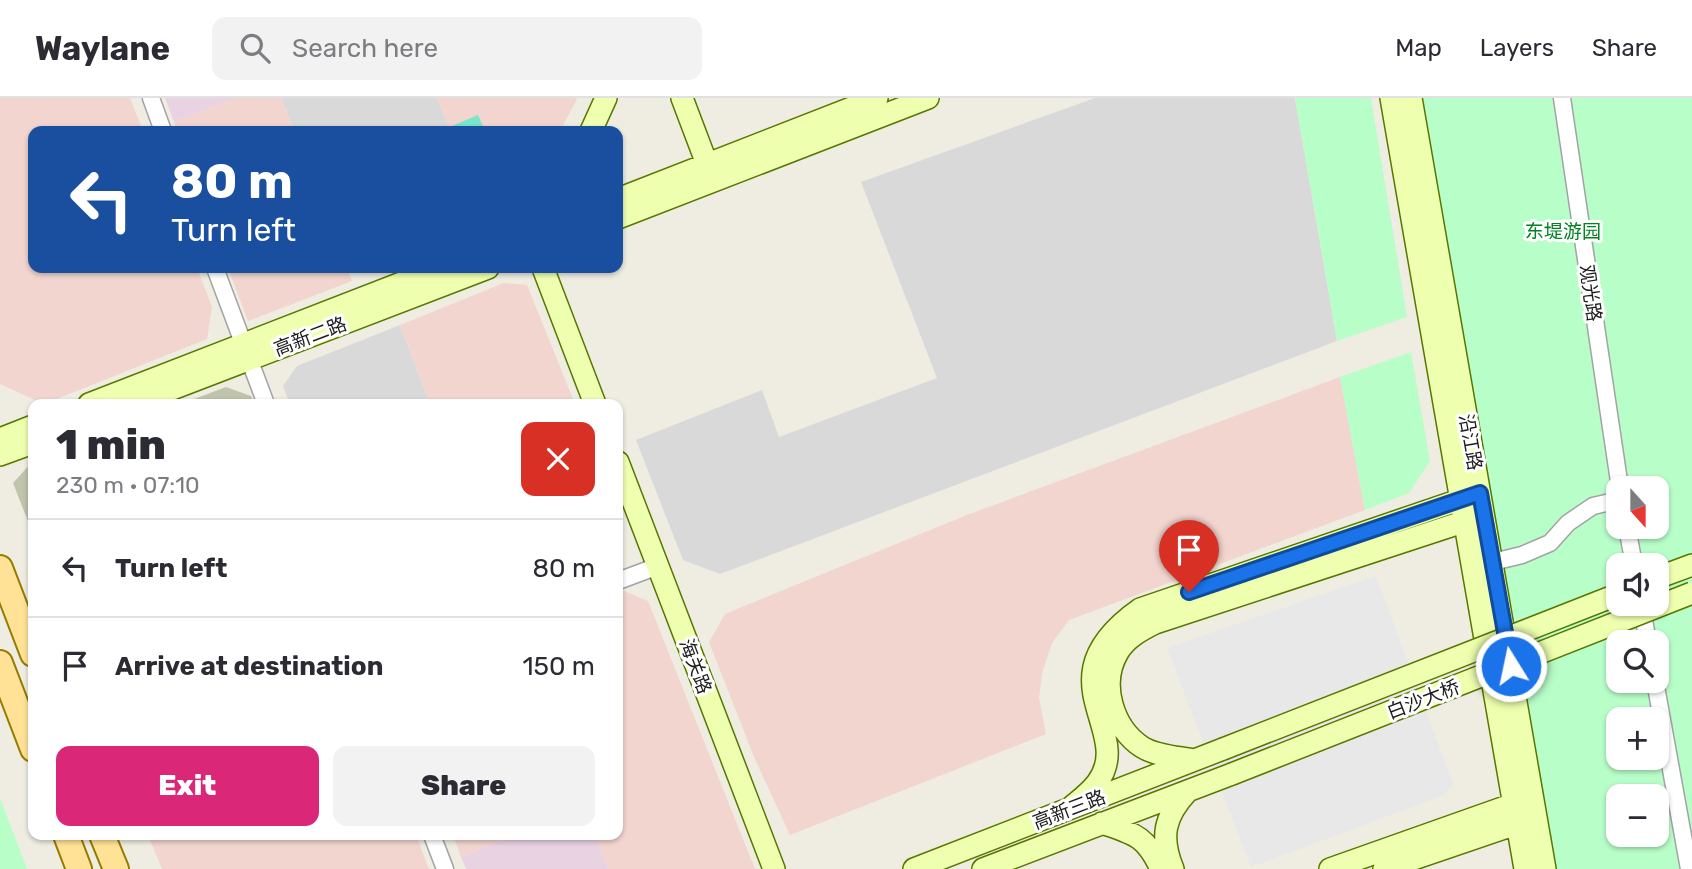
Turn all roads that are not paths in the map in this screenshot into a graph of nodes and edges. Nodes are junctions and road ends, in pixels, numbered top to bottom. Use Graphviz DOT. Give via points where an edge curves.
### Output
graph roads {
  1 [pos="151,98"];
  2 [pos="606,98"];
  3 [pos="682,98"];
  4 [pos="694,98"];
  5 [pos="877,98"];
  6 [pos="929,98"];
  7 [pos="1391,98"];
  8 [pos="1411,98"];
  9 [pos="1562,98"];
  10 [pos="161,126"];
  11 [pos="593,126"];
  12 [pos="712,162"];
  13 [pos="623,197"];
  14 [pos="623,216"];
  15 [pos="217,273"];
  16 [pos="428,273"];
  17 [pos="474,273"];
  18 [pos="545,273"];
  19 [pos="246,352"];
  20 [pos="104,399"];
  21 [pos="144,399"];
  22 [pos="264,399"];
  23 [pos="593,399"];
  24 [pos="28,428"];
  25 [pos="0,439"];
  26 [pos="28,445"];
  27 [pos="0,456"];
  28 [pos="623,475"];
  29 [pos="1618,476"];
  30 [pos="1470,496"];
  31 [pos="1606,503"];
  32 [pos="1474,518"];
  33 [pos="1493,562"];
  34 [pos="1692,565"];
  35 [pos="658,566"];
  36 [pos="0,568"];
  37 [pos="1669,574"];
  38 [pos="623,579"];
  39 [pos="1692,593"];
  40 [pos="1606,599"];
  41 [pos="28,641"];
  42 [pos="0,663"];
  43 [pos="1657,693"];
  44 [pos="28,736"];
  45 [pos="1223,749"];
  46 [pos="1194,761"];
  47 [pos="1231,774"];
  48 [pos="1188,790"];
  49 [pos="1069,809"];
  50 [pos="1525,811"];
  51 [pos="1101,824"];
  52 [pos="68,840"];
  53 [pos="105,840"];
  54 [pos="434,840"];
  55 [pos="79,869"];
  56 [pos="116,869"];
  57 [pos="446,869"];
  58 [pos="774,869"];
  59 [pos="914,869"];
  60 [pos="983,869"];
  61 [pos="1161,869"];
  62 [pos="1173,869"];
  63 [pos="1330,869"];
  64 [pos="1384,869"];
  65 [pos="1525,869"];
  66 [pos="1545,869"];
  67 [pos="1689,869"];
  1 -- 10 [label="street"];
  2 -- 11 [label="main road"];
  3 -- 12 [label="main road"];
  4 -- 12 [label="main road"];
  5 -- 12 [label="main road"];
  6 -- 14 [label="main road"];
  7 -- 30 [label="main road, 沿江路"];
  8 -- 30 [label="main road, 沿江路"];
  9 -- 29 [label="street, 观光路"];
  12 -- 13 [label="main road"];
  15 -- 19 [label="street"];
  16 -- 19 [label="main road, 高新二路"];
  17 -- 19 [label="main road, 高新二路"];
  18 -- 23 [label="main road"];
  19 -- 20 [label="main road, 高新二路"];
  19 -- 21 [label="main road, 高新二路"];
  19 -- 22 [label="street"];
  24 -- 25 [label="main road"];
  26 -- 27 [label="main road"];
  28 -- 35 [label="main road, 海关路"];
  30 -- 32 [label="main road, 沿江路"];
  30 -- 49 [label="main road" via="1140,609 1124,620 1104,639 1092,680 1106,762 1098,782"];
  31 -- 33 [label="street" via="1592,506 1568,523 1550,543"];
  32 -- 33 [label="main road, 沿江路"];
  32 -- 46 [label="main road" via="1155,623 1134,634 1118,652 1109,678 1117,719 1127,736 1146,750"];
  32 -- 50 [label="main road, 沿江路"];
  33 -- 50 [label="main road, 沿江路"];
  34 -- 37 [label="main road"];
  35 -- 38 [label="street"];
  35 -- 58 [label="main road, 海关路"];
  36 -- 41 [label="main road"];
  39 -- 47 [label="main road, 白沙大桥, bridge"];
  40 -- 45 [label="main road, 白沙大桥, bridge"];
  42 -- 44 [label="main road"];
  43 -- 67 [label="street"];
  45 -- 46 [label="main road, 高新三路"];
  46 -- 49 [label="main road, 高新三路"];
  47 -- 48 [label="main road, 高新三路"];
  48 -- 51 [label="main road, 高新三路"];
  48 -- 62 [label="main road" via="1166,820 1163,834"];
  49 -- 59 [label="main road, 高新三路"];
  50 -- 63 [label="main road"];
  50 -- 64 [label="main road"];
  50 -- 65 [label="main road, 沿江路"];
  50 -- 66 [label="main road, 沿江路"];
  51 -- 60 [label="main road, 高新三路"];
  51 -- 61 [label="main road" via="1133,833 1150,845"];
  52 -- 55 [label="main road"];
  53 -- 56 [label="main road"];
  54 -- 57 [label="street"];
}
